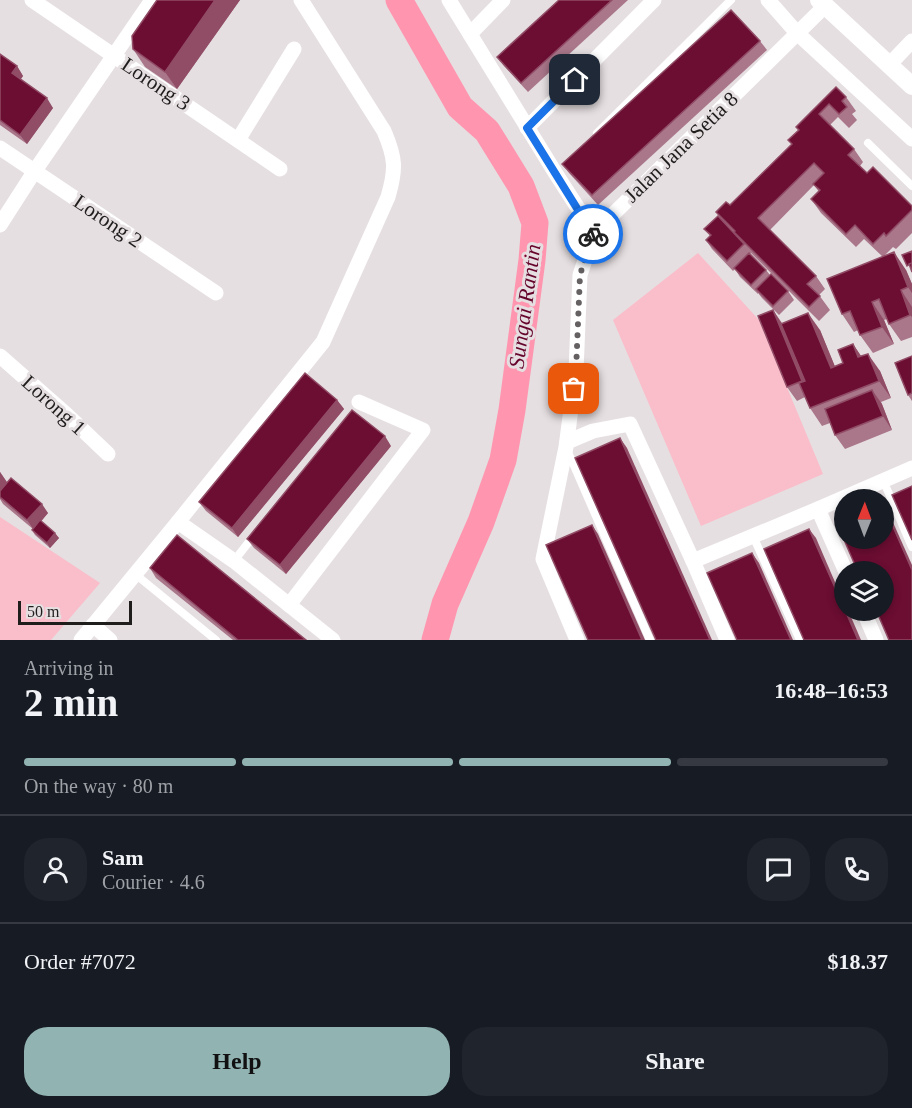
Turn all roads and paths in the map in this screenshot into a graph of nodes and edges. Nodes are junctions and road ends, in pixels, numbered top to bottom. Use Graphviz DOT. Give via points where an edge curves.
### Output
graph roads {
  1 [pos="32,0"];
  2 [pos="152,0"];
  3 [pos="301,0"];
  4 [pos="449,0"];
  5 [pos="503,0"];
  6 [pos="654,0"];
  7 [pos="731,0"];
  8 [pos="768,0"];
  9 [pos="822,3"];
  10 [pos="797,33"];
  11 [pos="470,34"];
  12 [pos="912,41"];
  13 [pos="294,49"];
  14 [pos="114,56"];
  15 [pos="889,65"];
  16 [pos="912,86"];
  17 [pos="527,128"];
  18 [pos="912,139"];
  19 [pos="238,140"];
  20 [pos="589,141"];
  21 [pos="868,143"];
  22 [pos="0,148"];
  23 [pos="280,169"];
  24 [pos="34,172"];
  25 [pos="912,186"];
  26 [pos="0,225"];
  27 [pos="594,232"];
  28 [pos="216,293"];
  29 [pos="0,356"];
  30 [pos="355,407"];
  31 [pos="566,445"];
  32 [pos="108,454"];
  33 [pos="912,468"];
  34 [pos="883,480"];
  35 [pos="818,509"];
  36 [pos="178,522"];
  37 [pos="263,524"];
  38 [pos="753,536"];
  39 [pos="912,547"];
  40 [pos="234,561"];
  41 [pos="693,561"];
  42 [pos="841,561"];
  43 [pos="135,574"];
  44 [pos="289,605"];
  45 [pos="868,621"];
  46 [pos="93,625"];
  47 [pos="81,640"];
  48 [pos="110,640"];
  49 [pos="216,640"];
  50 [pos="333,640"];
  51 [pos="577,640"];
  52 [pos="651,640"];
  53 [pos="727,640"];
  54 [pos="800,640"];
  55 [pos="876,640"];
  1 -- 14 [label="street, Lorong 3"];
  2 -- 14 [label="street"];
  3 -- 36 [label="street" via="384,132 392,151 394,176 322,342"];
  4 -- 11 [label="street"];
  5 -- 11 [label="street"];
  6 -- 17 [label="street"];
  7 -- 20 [label="lane"];
  8 -- 10 [label="street"];
  9 -- 10 [label="street, Jalan Jana Setia 8"];
  9 -- 15 [label="street"];
  10 -- 18 [label="street"];
  10 -- 27 [label="street, Jalan Jana Setia 8"];
  11 -- 17 [label="street"];
  12 -- 15 [label="street"];
  13 -- 19 [label="street"];
  14 -- 19 [label="street, Lorong 3"];
  14 -- 24 [label="street"];
  15 -- 16 [label="street"];
  17 -- 27 [label="street" via="560,170"];
  19 -- 23 [label="street, Lorong 3"];
  21 -- 25 [label="lane"];
  22 -- 24 [label="street, Lorong 2"];
  24 -- 26 [label="street"];
  24 -- 28 [label="street, Lorong 2"];
  27 -- 31 [label="street, Jalan Jana Setia 8" via="580,275 576,371"];
  29 -- 32 [label="street, Lorong 1"];
  30 -- 44 [label="street" via="423,430"];
  31 -- 41 [label="street" via="593,431 630,424"];
  31 -- 51 [label="street, Jalan Jana Setia 8" via="543,559"];
  31 -- 52 [label="lane"];
  33 -- 34 [label="street"];
  34 -- 35 [label="street"];
  34 -- 39 [label="lane"];
  35 -- 38 [label="street"];
  35 -- 42 [label="street"];
  36 -- 40 [label="street"];
  36 -- 43 [label="street"];
  37 -- 40 [label="lane"];
  38 -- 41 [label="street"];
  38 -- 54 [label="lane"];
  40 -- 44 [label="street"];
  41 -- 53 [label="street"];
  43 -- 46 [label="street"];
  43 -- 49 [label="lane"];
  44 -- 50 [label="street"];
  45 -- 55 [label="street"];
  46 -- 47 [label="street"];
  46 -- 48 [label="street"];
}
